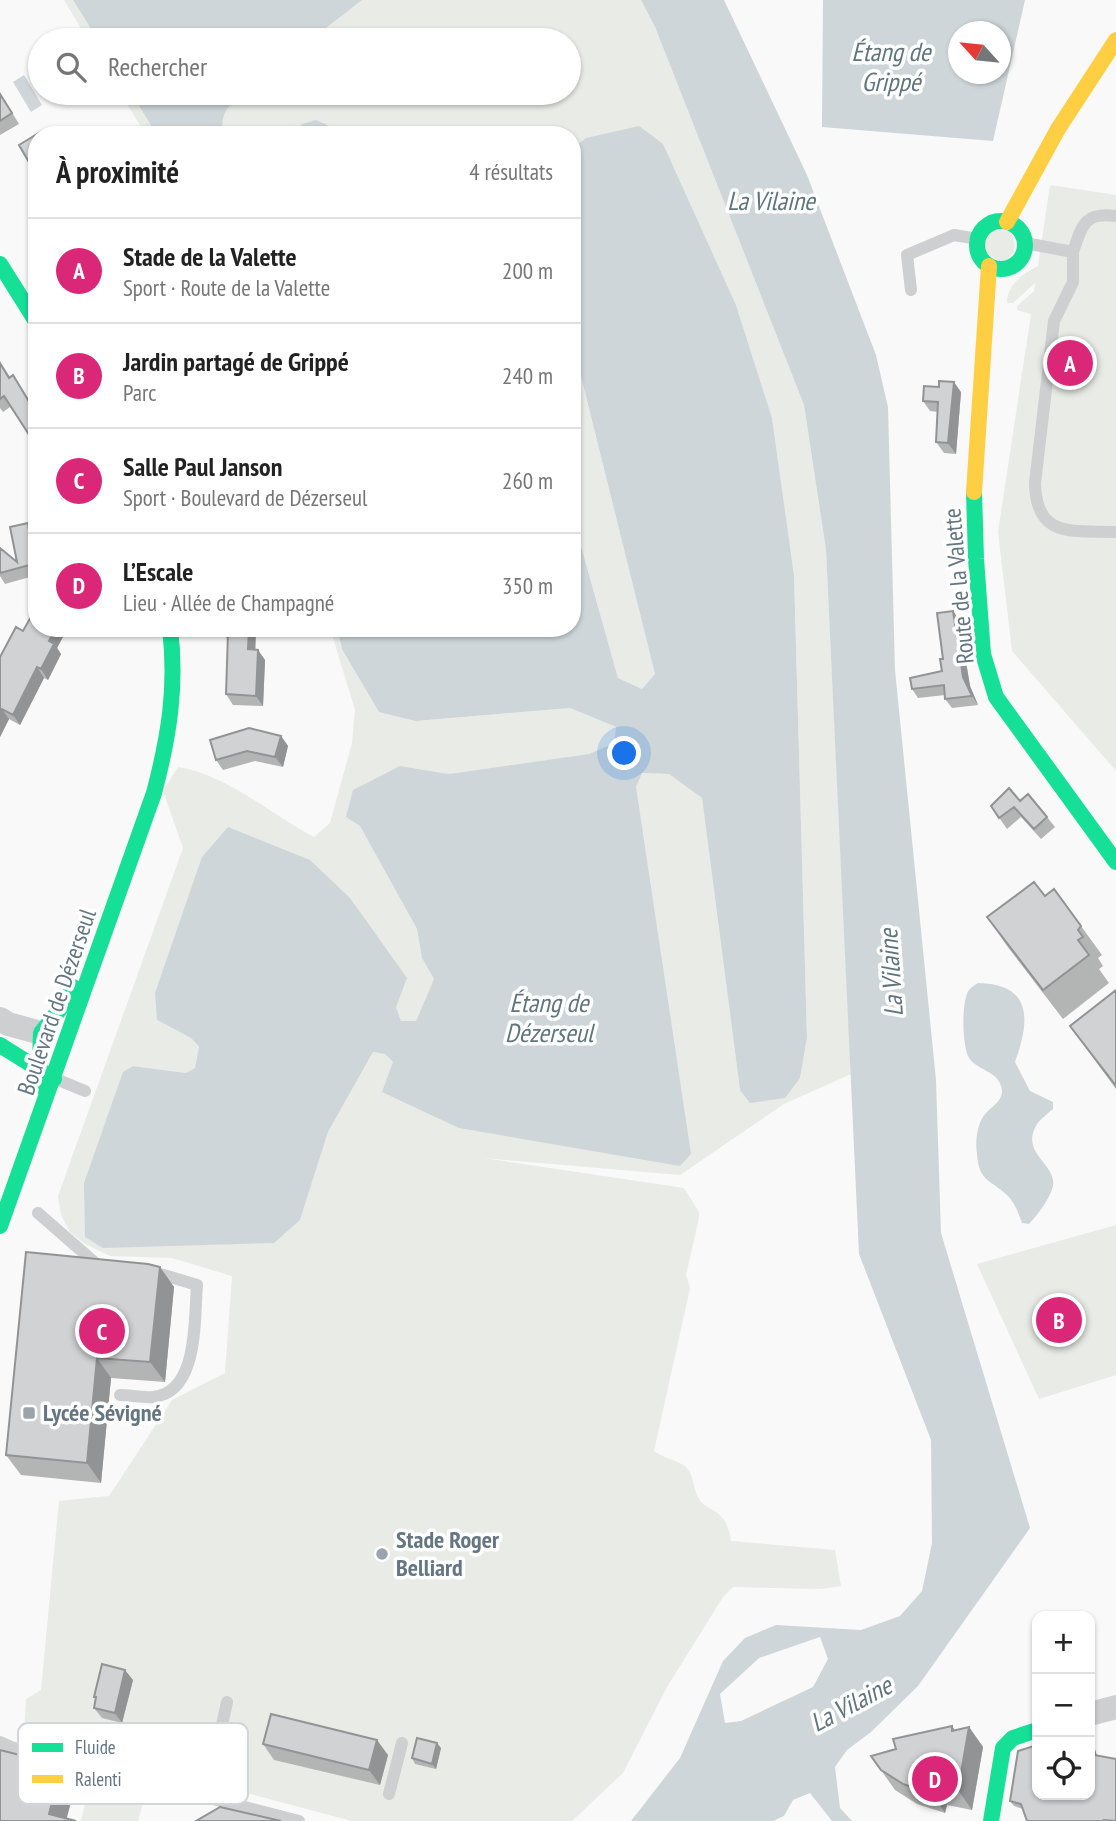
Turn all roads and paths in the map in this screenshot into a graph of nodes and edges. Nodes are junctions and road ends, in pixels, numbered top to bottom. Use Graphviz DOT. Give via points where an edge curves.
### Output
graph roads {
  1 [pos="1116,40"];
  2 [pos="1116,216"];
  3 [pos="1007,222"];
  4 [pos="978,239"];
  5 [pos="1025,243"];
  6 [pos="1073,252"];
  7 [pos="0,264"];
  8 [pos="989,266"];
  9 [pos="911,290"];
  10 [pos="28,309"];
  11 [pos="1116,532"];
  12 [pos="171,637"];
  13 [pos="154,793"];
  14 [pos="1116,862"];
  15 [pos="0,1018"];
  16 [pos="41,1033"];
  17 [pos="0,1045"];
  18 [pos="47,1075"];
  19 [pos="85,1091"];
  20 [pos="0,1190"];
  21 [pos="38,1213"];
  22 [pos="0,1226"];
  23 [pos="113,1269"];
  24 [pos="138,1272"];
  25 [pos="120,1395"];
  26 [pos="227,1702"];
  27 [pos="1116,1707"];
  28 [pos="1095,1713"];
  29 [pos="222,1723"];
  30 [pos="1032,1731"];
  31 [pos="0,1742"];
  32 [pos="402,1743"];
  33 [pos="18,1749"];
  34 [pos="389,1794"];
  35 [pos="233,1804"];
  36 [pos="299,1821"];
  37 [pos="991,1821"];
  1 -- 3 [label="street" via="1066,113"];
  2 -- 6 [label="lane" via="1099,214 1085,222"];
  3 -- 4 [label="street" via="987,225"];
  3 -- 5 [label="street" via="1020,231"];
  4 -- 8 [label="street" via="978,252"];
  4 -- 9 [label="lane" via="954,234 907,256"];
  5 -- 6 [label="lane"];
  5 -- 8 [label="street" via="1013,266"];
  6 -- 11 [label="lane" via="1073,282 1054,321 1035,483 1037,506 1046,519 1073,533"];
  7 -- 10 [label="street"];
  8 -- 14 [label="street, Route de la Valette" via="974,477 983,654 996,697"];
  12 -- 13 [label="street, Boulevard de Dézerseul" via="174,676 170,716"];
  13 -- 16 [label="street, Boulevard de Dézerseul" via="67,1000"];
  13 -- 18 [label="street, Boulevard de Dézerseul"];
  15 -- 16 [label="street"];
  16 -- 18 [label="street, Boulevard de Dézerseul"];
  17 -- 18 [label="street"];
  18 -- 19 [label="lane"];
  18 -- 20 [label="street, Boulevard de Dézerseul"];
  18 -- 22 [label="street, Boulevard de Dézerseul"];
  21 -- 23 [label="lane" via="100,1268"];
  24 -- 25 [label="lane" via="197,1285 191,1355 186,1376 173,1390 154,1397"];
  26 -- 29 [label="lane"];
  27 -- 28 [label="street"];
  30 -- 37 [label="street" via="1013,1737 1003,1748"];
  31 -- 33 [label="lane"];
  32 -- 34 [label="lane"];
  35 -- 36 [label="lane"];
}
